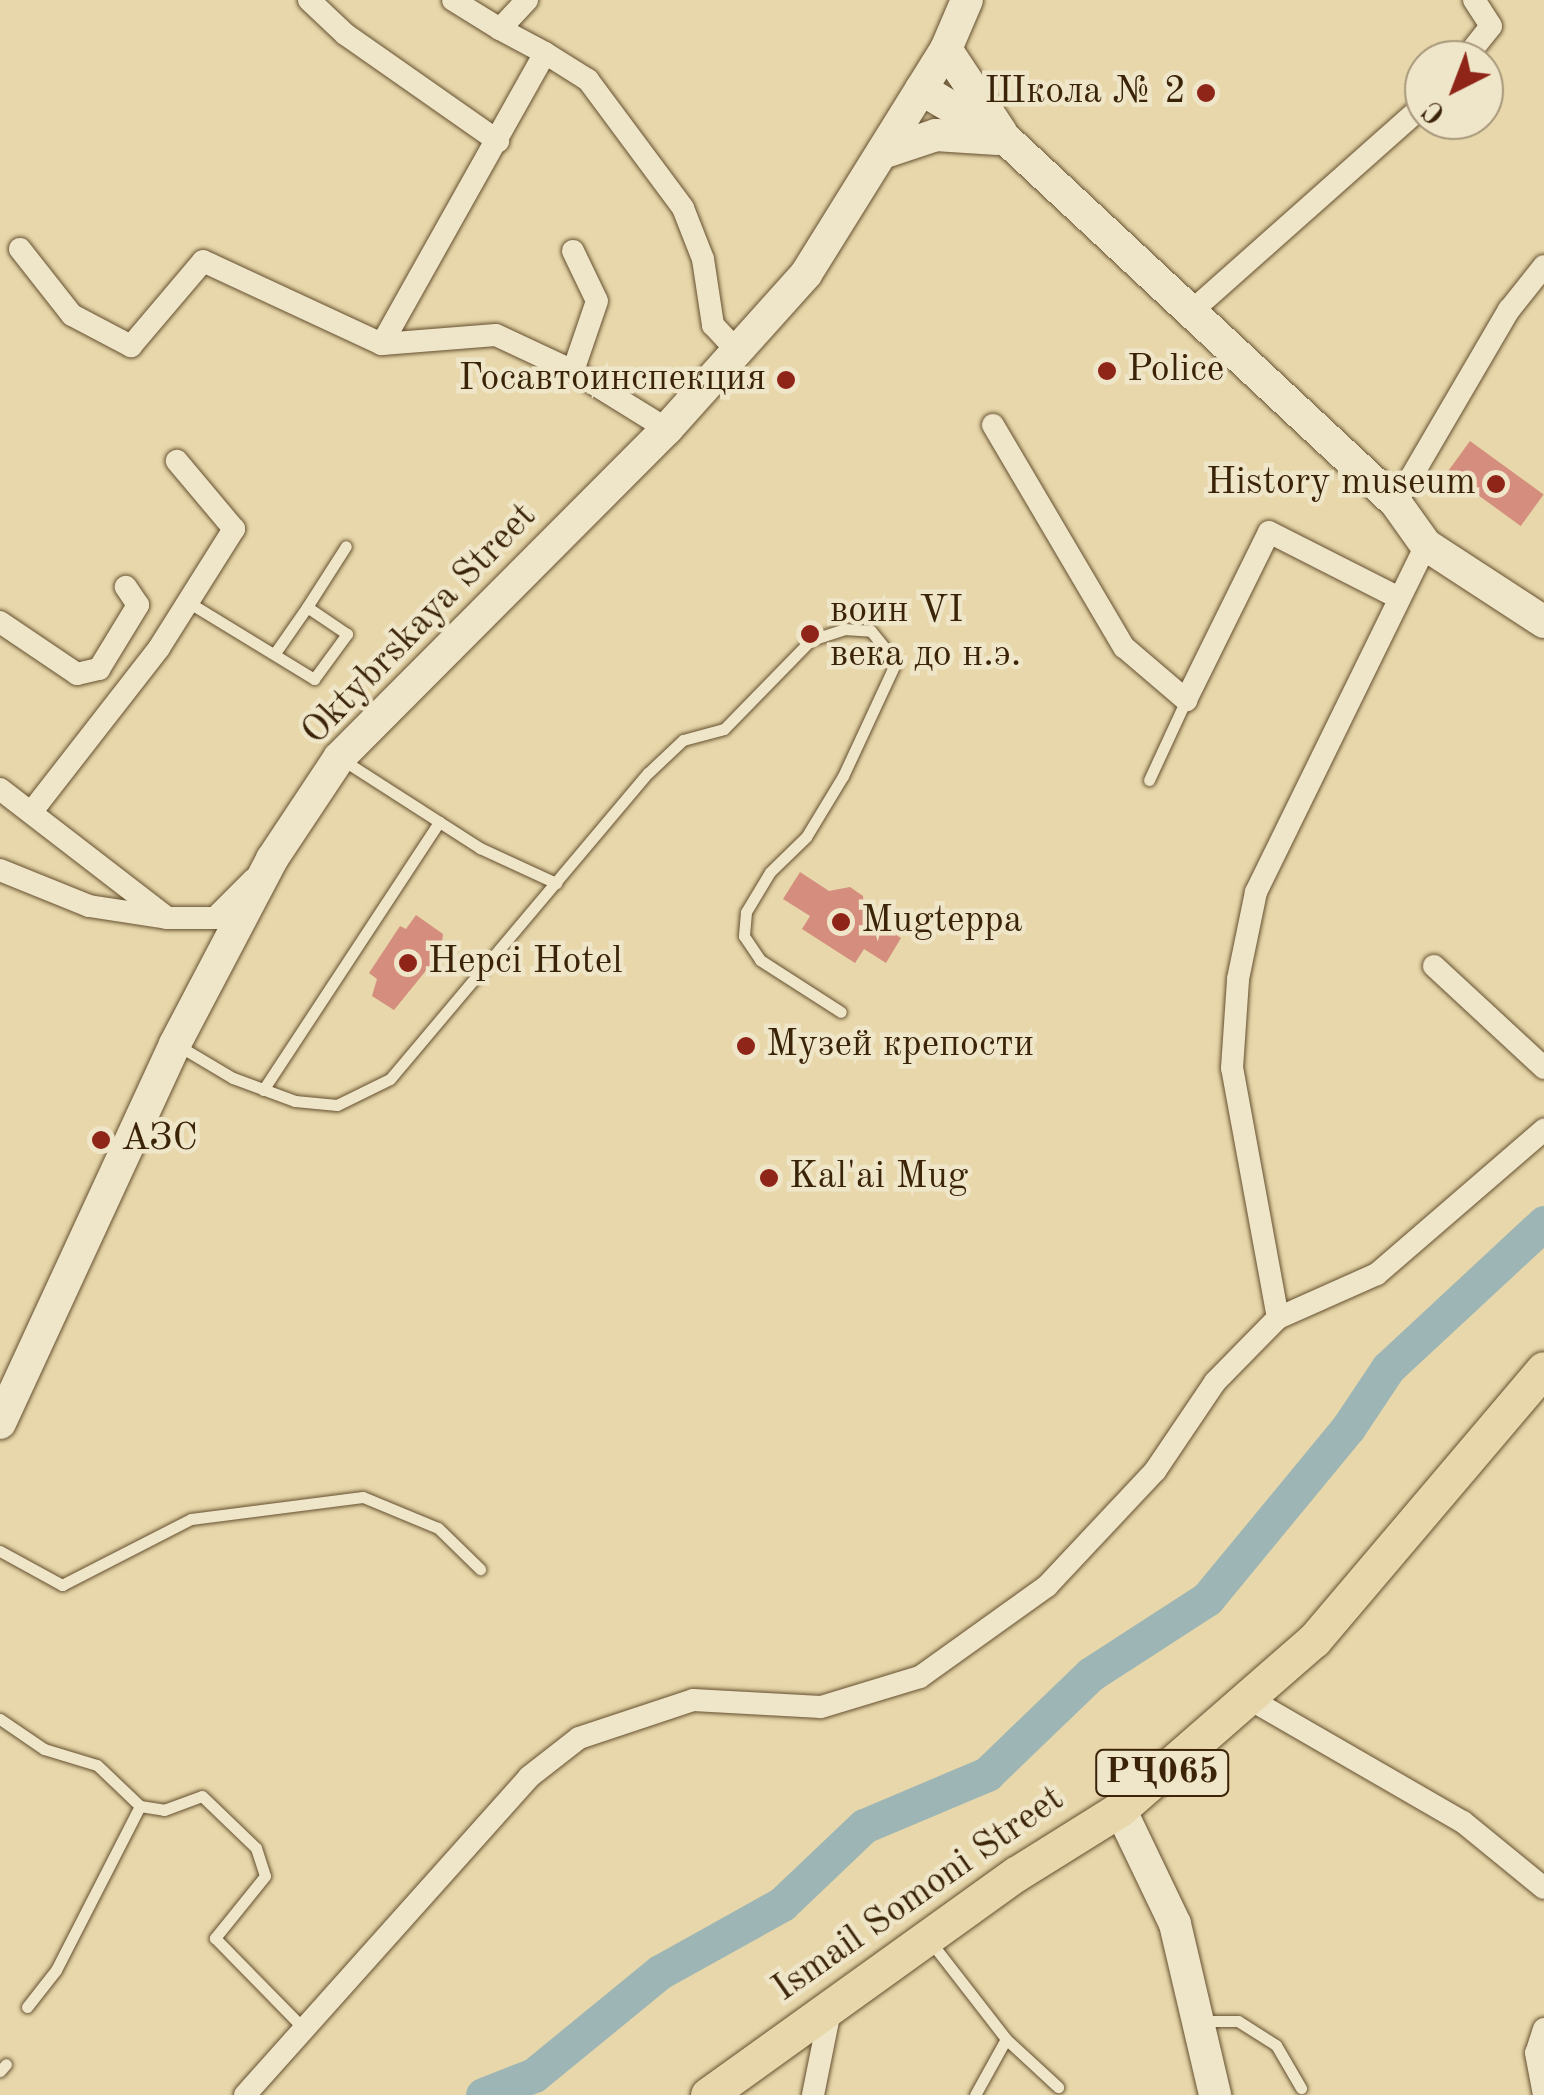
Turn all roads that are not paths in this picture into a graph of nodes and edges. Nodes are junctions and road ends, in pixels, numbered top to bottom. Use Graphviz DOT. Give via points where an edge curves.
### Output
graph roads {
  1 [pos="309,0"];
  2 [pos="453,0"];
  3 [pos="527,0"];
  4 [pos="1474,0"];
  5 [pos="957,4"];
  6 [pos="500,29"];
  7 [pos="1480,40"];
  8 [pos="946,48"];
  9 [pos="544,54"];
  10 [pos="921,90"];
  11 [pos="1404,123"];
  12 [pos="1006,140"];
  13 [pos="498,141"];
  14 [pos="882,153"];
  15 [pos="20,249"];
  16 [pos="572,251"];
  17 [pos="1544,266"];
  18 [pos="1192,310"];
  19 [pos="382,344"];
  20 [pos="738,352"];
  21 [pos="573,371"];
  22 [pos="992,426"];
  23 [pos="667,429"];
  24 [pos="177,462"];
  25 [pos="1396,503"];
  26 [pos="1426,545"];
  27 [pos="346,546"];
  28 [pos="126,587"];
  29 [pos="1397,597"];
  30 [pos="188,602"];
  31 [pos="307,607"];
  32 [pos="0,622"];
  33 [pos="1544,622"];
  34 [pos="276,653"];
  35 [pos="1186,700"];
  36 [pos="339,758"];
  37 [pos="1149,780"];
  38 [pos="0,789"];
  39 [pos="33,810"];
  40 [pos="439,822"];
  41 [pos="272,860"];
  42 [pos="0,870"];
  43 [pos="556,882"];
  44 [pos="168,918"];
  45 [pos="1434,966"];
  46 [pos="841,1012"];
  47 [pos="176,1044"];
  48 [pos="1544,1068"];
  49 [pos="262,1090"];
  50 [pos="1544,1130"];
  51 [pos="1278,1318"];
  52 [pos="1544,1369"];
  53 [pos="0,1423"];
  54 [pos="0,1551"];
  55 [pos="480,1570"];
  56 [pos="1248,1698"];
  57 [pos="0,1719"];
  58 [pos="140,1806"];
  59 [pos="1120,1809"];
  60 [pos="1544,1888"];
  61 [pos="927,1938"];
  62 [pos="832,2006"];
  63 [pos="27,2007"];
  64 [pos="1201,2021"];
  65 [pos="1544,2029"];
  66 [pos="306,2031"];
  67 [pos="1006,2039"];
  68 [pos="1058,2087"];
  69 [pos="1301,2088"];
  70 [pos="245,2095"];
  71 [pos="708,2095"];
  72 [pos="813,2095"];
  73 [pos="975,2095"];
  74 [pos="1215,2095"];
  75 [pos="1544,2095"];
  1 -- 13 [label="street" via="345,34"];
  2 -- 6 [label="street"];
  3 -- 6 [label="street"];
  4 -- 7 [label="street" via="1491,26"];
  5 -- 8 [label="main road, Oktybrskaya Street"];
  6 -- 9 [label="street"];
  8 -- 10 [label="main road, Oktybrskaya Street"];
  8 -- 12 [label="main road"];
  9 -- 13 [label="street"];
  9 -- 20 [label="street" via="588,80 683,208 703,258 713,325"];
  10 -- 12 [label="main road"];
  10 -- 14 [label="main road, Oktybrskaya Street"];
  11 -- 18 [label="street"];
  12 -- 14 [label="main road" via="936,135"];
  12 -- 18 [label="main road"];
  13 -- 19 [label="street"];
  14 -- 20 [label="main road, Oktybrskaya Street" via="806,274"];
  15 -- 19 [label="street" via="72,315 131,346 203,260"];
  16 -- 21 [label="street" via="598,300"];
  17 -- 25 [label="street" via="1509,310"];
  18 -- 25 [label="main road"];
  19 -- 21 [label="street" via="496,335"];
  20 -- 23 [label="main road, Oktybrskaya Street"];
  21 -- 23 [label="street"];
  22 -- 35 [label="street" via="1124,647"];
  23 -- 36 [label="main road, Oktybrskaya Street"];
  24 -- 30 [label="street" via="234,529"];
  25 -- 26 [label="main road"];
  26 -- 29 [label="street"];
  26 -- 33 [label="main road"];
  27 -- 31 [label="lane"];
  28 -- 32 [label="street" via="138,605 99,669 77,674"];
  29 -- 35 [label="street" via="1269,532"];
  29 -- 51 [label="street" via="1256,892 1238,979 1232,1068"];
  30 -- 34 [label="lane"];
  30 -- 39 [label="street"];
  31 -- 34 [label="lane"];
  31 -- 34 [label="lane" via="347,634 314,679"];
  35 -- 37 [label="lane"];
  36 -- 40 [label="lane"];
  36 -- 41 [label="main road, Oktybrskaya Street"];
  38 -- 39 [label="street"];
  39 -- 44 [label="street"];
  40 -- 43 [label="lane"];
  40 -- 49 [label="lane"];
  41 -- 44 [label="street" via="215,918"];
  41 -- 47 [label="main road, Oktybrskaya Street"];
  42 -- 44 [label="street" via="90,906"];
  43 -- 46 [label="lane" via="683,740 724,729 810,640 844,628 871,631 896,662 876,715 806,837 770,872 746,912 744,936 760,960"];
  43 -- 49 [label="lane" via="390,1079 336,1104"];
  45 -- 48 [label="street"];
  47 -- 49 [label="lane"];
  47 -- 53 [label="main road, Oktybrskaya Street"];
  50 -- 51 [label="street" via="1377,1274"];
  51 -- 66 [label="street" via="1215,1382 1156,1471 1047,1586 920,1677 822,1707 693,1700 579,1738 529,1777"];
  52 -- 56 [label="main road, Ismail Somoni Street / РҶ065" via="1314,1640"];
  54 -- 55 [label="lane" via="62,1585 191,1519 363,1496 438,1528"];
  56 -- 59 [label="main road, Ismail Somoni Street / РҶ065"];
  56 -- 60 [label="street" via="1463,1822"];
  57 -- 58 [label="lane" via="44,1749 98,1766"];
  58 -- 63 [label="lane" via="56,1970"];
  58 -- 66 [label="lane" via="164,1810 202,1796 256,1848 265,1876 214,1938"];
  59 -- 61 [label="main road, Ismail Somoni Street / РҶ065"];
  59 -- 64 [label="main road" via="1175,1924"];
  61 -- 62 [label="main road, Ismail Somoni Street / РҶ065"];
  61 -- 67 [label="lane"];
  62 -- 71 [label="main road, Ismail Somoni Street / РҶ065"];
  62 -- 72 [label="street"];
  64 -- 69 [label="lane" via="1238,2021 1276,2045"];
  64 -- 74 [label="main road"];
  65 -- 75 [label="street" via="1536,2053"];
  66 -- 70 [label="street"];
  67 -- 68 [label="lane"];
  67 -- 73 [label="lane"];
}
